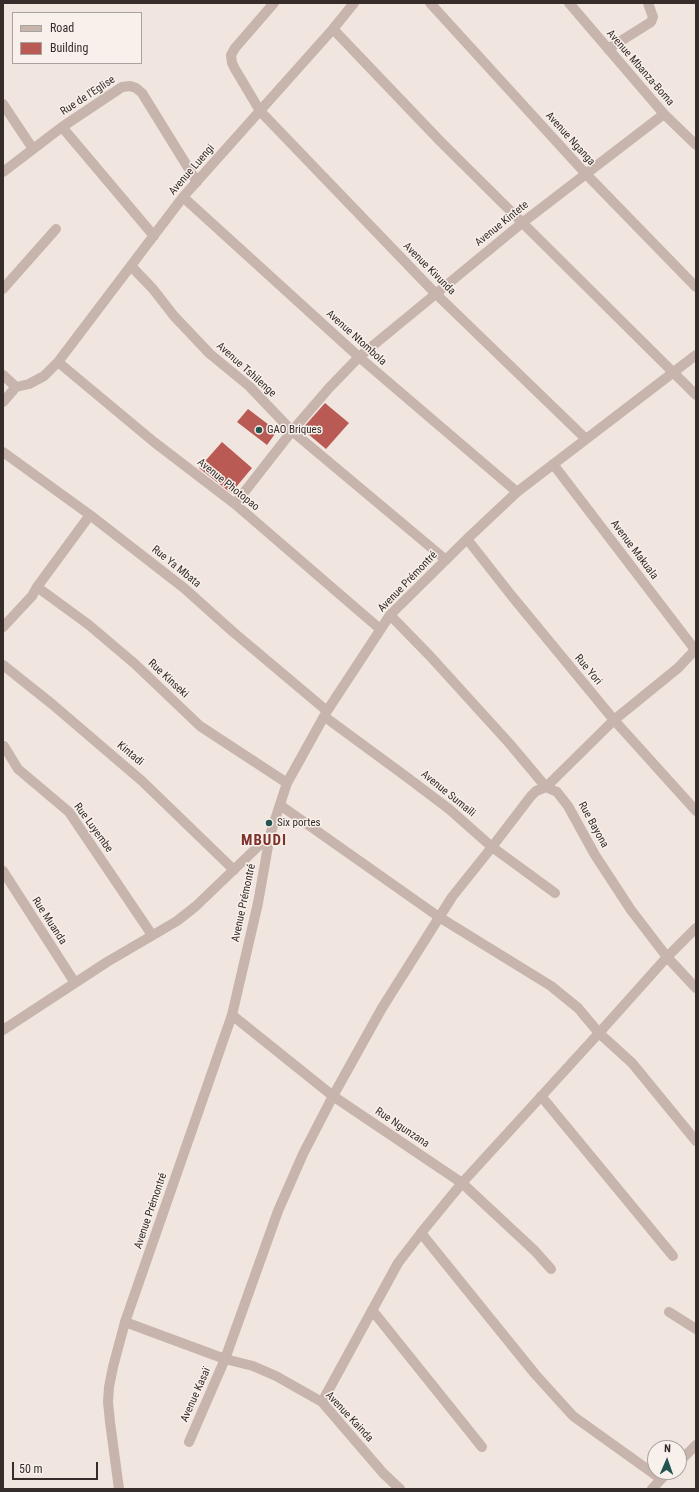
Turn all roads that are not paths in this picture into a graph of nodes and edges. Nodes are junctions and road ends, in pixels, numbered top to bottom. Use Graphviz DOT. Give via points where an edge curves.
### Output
graph roads {
  1 [pos="274,3"];
  2 [pos="354,3"];
  3 [pos="430,3"];
  4 [pos="569,3"];
  5 [pos="648,3"];
  6 [pos="333,29"];
  7 [pos="608,49"];
  8 [pos="3,104"];
  9 [pos="260,111"];
  10 [pos="664,114"];
  11 [pos="62,127"];
  12 [pos="696,145"];
  13 [pos="33,149"];
  14 [pos="3,172"];
  15 [pos="585,173"];
  16 [pos="197,182"];
  17 [pos="183,197"];
  18 [pos="522,223"];
  19 [pos="56,229"];
  20 [pos="154,236"];
  21 [pos="131,266"];
  22 [pos="696,287"];
  23 [pos="3,289"];
  24 [pos="435,293"];
  25 [pos="696,355"];
  26 [pos="359,357"];
  27 [pos="58,362"];
  28 [pos="674,372"];
  29 [pos="3,375"];
  30 [pos="16,387"];
  31 [pos="696,395"];
  32 [pos="3,402"];
  33 [pos="292,431"];
  34 [pos="586,439"];
  35 [pos="3,452"];
  36 [pos="553,464"];
  37 [pos="518,492"];
  38 [pos="235,504"];
  39 [pos="90,515"];
  40 [pos="467,539"];
  41 [pos="446,560"];
  42 [pos="37,587"];
  43 [pos="390,615"];
  44 [pos="3,627"];
  45 [pos="380,629"];
  46 [pos="696,650"];
  47 [pos="3,664"];
  48 [pos="326,714"];
  49 [pos="614,720"];
  50 [pos="4,746"];
  51 [pos="287,783"];
  52 [pos="546,787"];
  53 [pos="280,805"];
  54 [pos="696,811"];
  55 [pos="270,835"];
  56 [pos="492,847"];
  57 [pos="234,870"];
  58 [pos="3,871"];
  59 [pos="555,893"];
  60 [pos="439,918"];
  61 [pos="696,928"];
  62 [pos="152,935"];
  63 [pos="667,957"];
  64 [pos="75,983"];
  65 [pos="696,988"];
  66 [pos="232,1016"];
  67 [pos="3,1030"];
  68 [pos="599,1033"];
  69 [pos="333,1096"];
  70 [pos="541,1096"];
  71 [pos="696,1141"];
  72 [pos="462,1183"];
  73 [pos="421,1233"];
  74 [pos="673,1256"];
  75 [pos="551,1269"];
  76 [pos="372,1310"];
  77 [pos="669,1312"];
  78 [pos="125,1322"];
  79 [pos="696,1329"];
  80 [pos="225,1359"];
  81 [pos="322,1402"];
  82 [pos="189,1442"];
  83 [pos="696,1445"];
  84 [pos="482,1447"];
  85 [pos="687,1454"];
  86 [pos="647,1464"];
  87 [pos="661,1480"];
  88 [pos="119,1489"];
  89 [pos="400,1489"];
  90 [pos="652,1489"];
  1 -- 9 [label="street, Avenue Kivunda" via="235,48 232,55 235,69"];
  2 -- 6 [label="street, Avenue Luengi"];
  3 -- 15 [label="street, Avenue Nganga"];
  4 -- 7 [label="street, Avenue Mbanza-Boma"];
  5 -- 7 [label="street" via="653,17 651,22"];
  6 -- 9 [label="street, Avenue Luengi"];
  6 -- 18 [label="street"];
  7 -- 10 [label="street, Avenue Mbanza-Boma"];
  8 -- 13 [label="street"];
  9 -- 16 [label="street, Avenue Luengi"];
  9 -- 24 [label="street, Avenue Kivunda"];
  10 -- 12 [label="street, Avenue Mbanza-Boma"];
  10 -- 15 [label="street, Avenue Kintete"];
  11 -- 13 [label="street, Rue de l'Eglise"];
  11 -- 16 [label="street, Rue de l'Eglise" via="122,87 136,88 142,93"];
  11 -- 20 [label="street"];
  13 -- 14 [label="street, Rue de l'Eglise"];
  15 -- 18 [label="street, Avenue Kintete"];
  15 -- 22 [label="street, Avenue Nganga"];
  16 -- 17 [label="street, Avenue Luengi"];
  17 -- 20 [label="street, Avenue Luengi"];
  17 -- 26 [label="street, Avenue Ntombola"];
  18 -- 24 [label="street, Avenue Kintete"];
  18 -- 28 [label="street"];
  19 -- 23 [label="street"];
  20 -- 21 [label="street, Avenue Luengi"];
  21 -- 27 [label="street, Avenue Luengi"];
  21 -- 33 [label="street, Avenue Tshilenge" via="210,354 249,386"];
  24 -- 26 [label="street, Avenue Kintete"];
  24 -- 34 [label="street, Avenue Kivunda"];
  25 -- 28 [label="street, Avenue Prémontré"];
  26 -- 33 [label="street, Avenue Kintete"];
  26 -- 37 [label="street, Avenue Ntombola"];
  27 -- 30 [label="street, Avenue Luengi" via="44,376 30,384"];
  27 -- 38 [label="street, Avenue Photopao" via="154,442"];
  28 -- 31 [label="street"];
  28 -- 34 [label="street, Avenue Prémontré"];
  29 -- 30 [label="street"];
  30 -- 32 [label="street"];
  33 -- 38 [label="street, Avenue Kintete"];
  33 -- 41 [label="street, Avenue Tshilenge"];
  34 -- 36 [label="street, Avenue Prémontré"];
  35 -- 39 [label="street, Rue Ya Mbata"];
  36 -- 37 [label="street, Avenue Prémontré"];
  36 -- 46 [label="street, Avenue Makuala"];
  37 -- 40 [label="street, Avenue Prémontré"];
  38 -- 45 [label="street, Avenue Photopao"];
  39 -- 42 [label="street"];
  39 -- 48 [label="street, Rue Ya Mbata" via="184,588"];
  40 -- 41 [label="street, Avenue Prémontré"];
  40 -- 49 [label="street, Rue Yori"];
  41 -- 43 [label="street, Avenue Prémontré"];
  42 -- 44 [label="street" via="32,596"];
  42 -- 51 [label="street, Rue Kinseki" via="101,635 200,726"];
  43 -- 45 [label="street, Avenue Prémontré"];
  43 -- 52 [label="street, Rue Bayona" via="430,656"];
  45 -- 48 [label="street, Avenue Prémontré"];
  46 -- 49 [label="street, Avenue Kasaï" via="678,668"];
  47 -- 57 [label="street, Kintadi" via="142,781"];
  48 -- 51 [label="street, Avenue Prémontré"];
  48 -- 56 [label="street, Avenue Sumaili" via="449,809"];
  49 -- 52 [label="street, Avenue Kasaï"];
  49 -- 54 [label="street, Rue Yori"];
  50 -- 62 [label="street, Rue Luyembe" via="18,769 69,812"];
  51 -- 53 [label="street, Avenue Prémontré"];
  52 -- 56 [label="street, Avenue Kasaï" via="531,796"];
  52 -- 63 [label="street, Rue Bayona" via="557,792 568,806 623,898"];
  53 -- 55 [label="street, Avenue Prémontré"];
  53 -- 60 [label="street"];
  55 -- 57 [label="street"];
  55 -- 66 [label="street, Avenue Prémontré" via="258,903"];
  56 -- 59 [label="street, Avenue Sumaili"];
  56 -- 60 [label="street, Avenue Kasaï" via="465,879"];
  57 -- 62 [label="street" via="196,906 177,921"];
  58 -- 64 [label="street, Rue Muanda"];
  60 -- 68 [label="street" via="551,986 578,1008"];
  60 -- 69 [label="street, Avenue Kasaï" via="382,1008"];
  61 -- 63 [label="street"];
  62 -- 64 [label="street"];
  63 -- 65 [label="street, Rue Bayona"];
  63 -- 68 [label="street"];
  64 -- 67 [label="street"];
  66 -- 69 [label="street, Rue Ngunzana"];
  66 -- 78 [label="street, Avenue Prémontré"];
  68 -- 70 [label="street"];
  68 -- 71 [label="street" via="632,1063"];
  69 -- 72 [label="street, Rue Ngunzana"];
  69 -- 80 [label="street, Avenue Kasaï" via="302,1154 278,1211"];
  70 -- 72 [label="street"];
  70 -- 74 [label="street"];
  72 -- 73 [label="street"];
  72 -- 75 [label="street, Rue Ngunzana"];
  73 -- 76 [label="street" via="398,1263"];
  73 -- 86 [label="street" via="572,1416"];
  76 -- 81 [label="street"];
  76 -- 84 [label="street"];
  77 -- 79 [label="street"];
  78 -- 80 [label="street, Avenue Kainda"];
  78 -- 88 [label="street, Avenue Prémontré" via="113,1367 108,1402"];
  80 -- 81 [label="street, Avenue Kainda" via="253,1366 276,1376"];
  80 -- 82 [label="street, Avenue Kasaï"];
  81 -- 89 [label="street, Avenue Kainda"];
  83 -- 85 [label="street"];
  87 -- 90 [label="street"];
}
